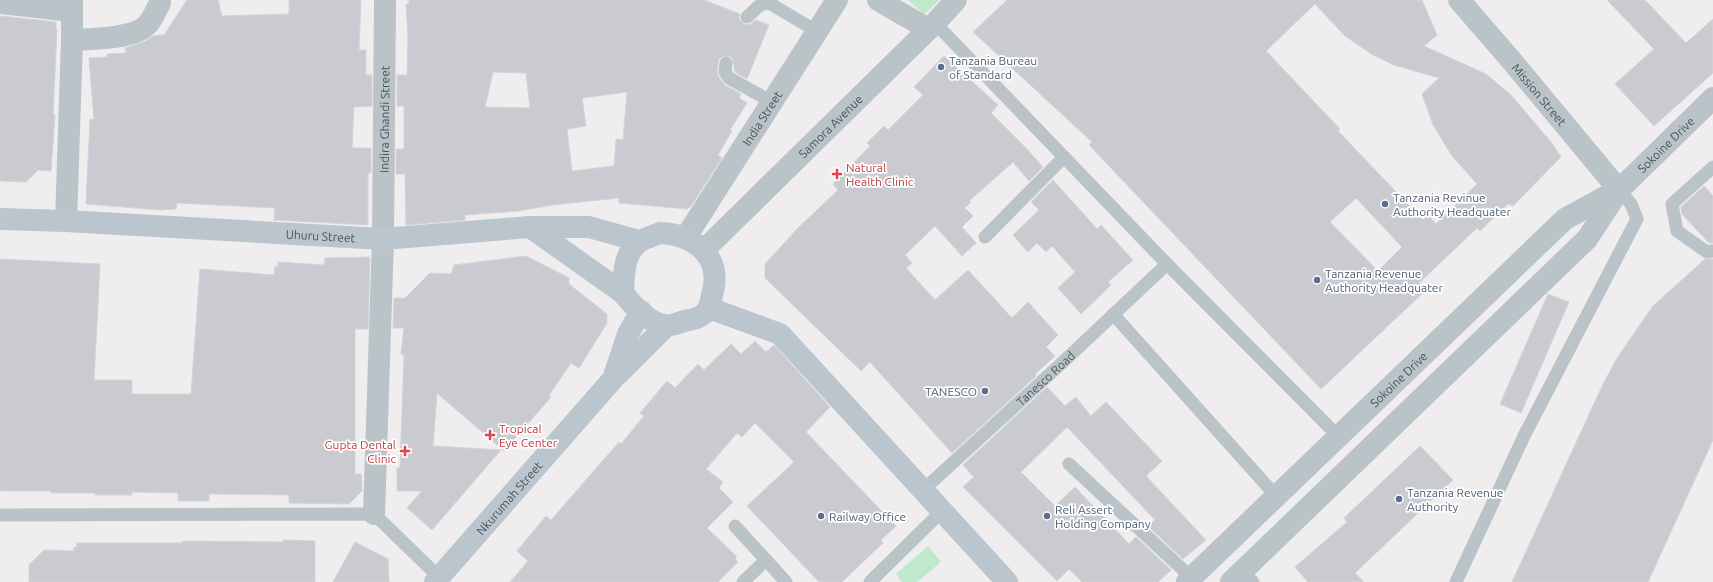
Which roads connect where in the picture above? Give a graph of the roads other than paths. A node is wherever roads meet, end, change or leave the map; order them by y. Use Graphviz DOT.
graph roads {
  1 [pos="385,0"];
  2 [pos="838,0"];
  3 [pos="878,0"];
  4 [pos="956,0"];
  5 [pos="1459,0"];
  6 [pos="0,3"];
  7 [pos="160,3"];
  8 [pos="759,3"];
  9 [pos="72,6"];
  10 [pos="747,17"];
  11 [pos="932,26"];
  12 [pos="818,32"];
  13 [pos="72,40"];
  14 [pos="726,63"];
  15 [pos="1713,98"];
  16 [pos="772,102"];
  17 [pos="1064,157"];
  18 [pos="1713,167"];
  19 [pos="1619,190"];
  20 [pos="0,219"];
  21 [pos="66,221"];
  22 [pos="530,227"];
  23 [pos="686,237"];
  24 [pos="986,237"];
  25 [pos="383,239"];
  26 [pos="639,242"];
  27 [pos="704,250"];
  28 [pos="1713,251"];
  29 [pos="1166,264"];
  30 [pos="623,293"];
  31 [pos="708,308"];
  32 [pos="641,311"];
  33 [pos="1113,314"];
  34 [pos="666,326"];
  35 [pos="613,379"];
  36 [pos="1338,436"];
  37 [pos="1069,464"];
  38 [pos="922,491"];
  39 [pos="1276,496"];
  40 [pos="942,512"];
  41 [pos="374,514"];
  42 [pos="0,515"];
  43 [pos="735,526"];
  44 [pos="766,560"];
  45 [pos="1242,578"];
  46 [pos="437,579"];
  47 [pos="1189,580"];
  48 [pos="743,582"];
  49 [pos="786,582"];
  50 [pos="870,582"];
  51 [pos="1007,582"];
  52 [pos="1456,582"];
  1 -- 25 [label="street, Indira Ghandi Street"];
  2 -- 12 [label="street, India Street"];
  3 -- 11 [label="street"];
  4 -- 11 [label="street, Samora Avenue"];
  5 -- 19 [label="street, Mission Street"];
  6 -- 9 [label="street"];
  7 -- 13 [label="street"];
  8 -- 10 [label="lane"];
  8 -- 12 [label="lane"];
  9 -- 13 [label="street"];
  11 -- 17 [label="lane"];
  11 -- 27 [label="street, Samora Avenue"];
  12 -- 16 [label="street, India Street"];
  13 -- 21 [label="street"];
  14 -- 16 [label="lane"];
  15 -- 19 [label="street, Sokoine Drive"];
  16 -- 23 [label="street, India Street"];
  17 -- 24 [label="lane"];
  17 -- 29 [label="lane"];
  18 -- 28 [label="lane"];
  19 -- 36 [label="street, Sokoine Drive"];
  19 -- 45 [label="street, Sokoine Drive"];
  19 -- 52 [label="lane"];
  20 -- 21 [label="main road, Uhuru Street"];
  21 -- 25 [label="main road, Uhuru Street"];
  22 -- 25 [label="main road, Uhuru Street"];
  22 -- 26 [label="main road, Uhuru Street"];
  22 -- 30 [label="main road"];
  23 -- 26 [label="main road"];
  23 -- 27 [label="main road"];
  25 -- 41 [label="street, Indira Ghandi Street"];
  26 -- 30 [label="main road"];
  27 -- 31 [label="main road"];
  29 -- 33 [label="lane, Tanesco Road"];
  29 -- 36 [label="lane"];
  30 -- 32 [label="main road"];
  31 -- 34 [label="main road"];
  31 -- 38 [label="main road"];
  32 -- 34 [label="main road"];
  32 -- 35 [label="main road, Nkurumah Street"];
  33 -- 38 [label="lane, Tanesco Road"];
  33 -- 39 [label="lane"];
  34 -- 35 [label="main road"];
  35 -- 46 [label="main road, Nkurumah Street"];
  36 -- 39 [label="street, Sokoine Drive"];
  37 -- 47 [label="lane"];
  38 -- 40 [label="main road"];
  39 -- 47 [label="street, Sokoine Drive"];
  40 -- 50 [label="lane"];
  40 -- 51 [label="main road"];
  41 -- 42 [label="lane"];
  41 -- 46 [label="lane"];
  43 -- 44 [label="lane"];
  44 -- 48 [label="lane"];
  44 -- 49 [label="lane"];
}
